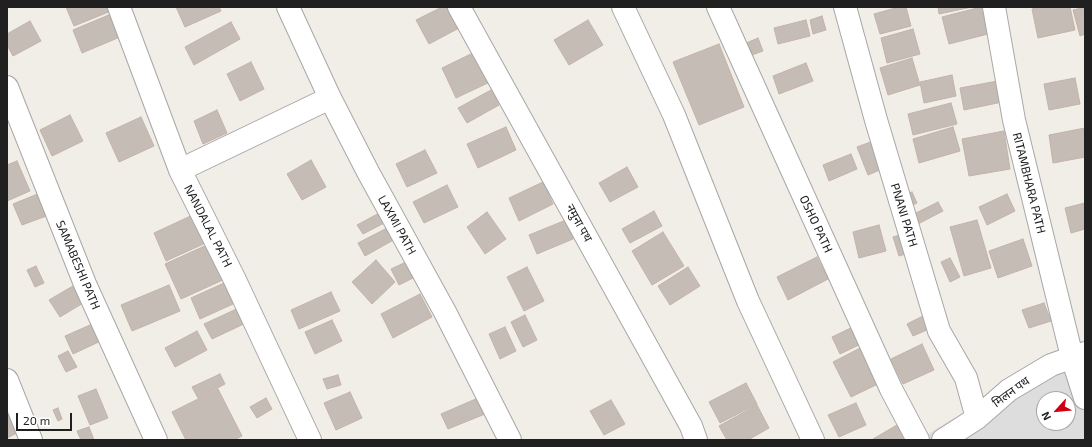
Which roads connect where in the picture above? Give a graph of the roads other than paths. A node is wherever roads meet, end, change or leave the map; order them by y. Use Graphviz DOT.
graph roads {
  1 [pos="119,7"];
  2 [pos="288,7"];
  3 [pos="459,7"];
  4 [pos="623,7"];
  5 [pos="718,7"];
  6 [pos="845,7"];
  7 [pos="994,7"];
  8 [pos="7,87"];
  9 [pos="330,98"];
  10 [pos="180,170"];
  11 [pos="1078,355"];
  12 [pos="7,380"];
  13 [pos="1085,398"];
  14 [pos="977,418"];
  15 [pos="32,440"];
  16 [pos="156,440"];
  17 [pos="310,440"];
  18 [pos="510,440"];
  19 [pos="696,440"];
  20 [pos="813,440"];
  21 [pos="918,440"];
  22 [pos="943,440"];
  1 -- 10 [label="street, NANDALAL PATH"];
  2 -- 9 [label="street, LAXMI PATH"];
  3 -- 19 [label="street, नमुना पथ"];
  4 -- 20 [label="street"];
  5 -- 21 [label="street, OSHO PATH"];
  6 -- 14 [label="street, PNANI PATH"];
  7 -- 11 [label="street, RITAMBHARA PATH"];
  8 -- 16 [label="street, SAMABESHI PATH"];
  9 -- 10 [label="street"];
  9 -- 18 [label="street, LAXMI PATH"];
  10 -- 17 [label="street, NANDALAL PATH"];
  11 -- 13 [label="street, RITAMBHARA PATH"];
  11 -- 14 [label="street, मिलन पथ"];
  12 -- 15 [label="street"];
  14 -- 22 [label="street, मिलन पथ"];
}
